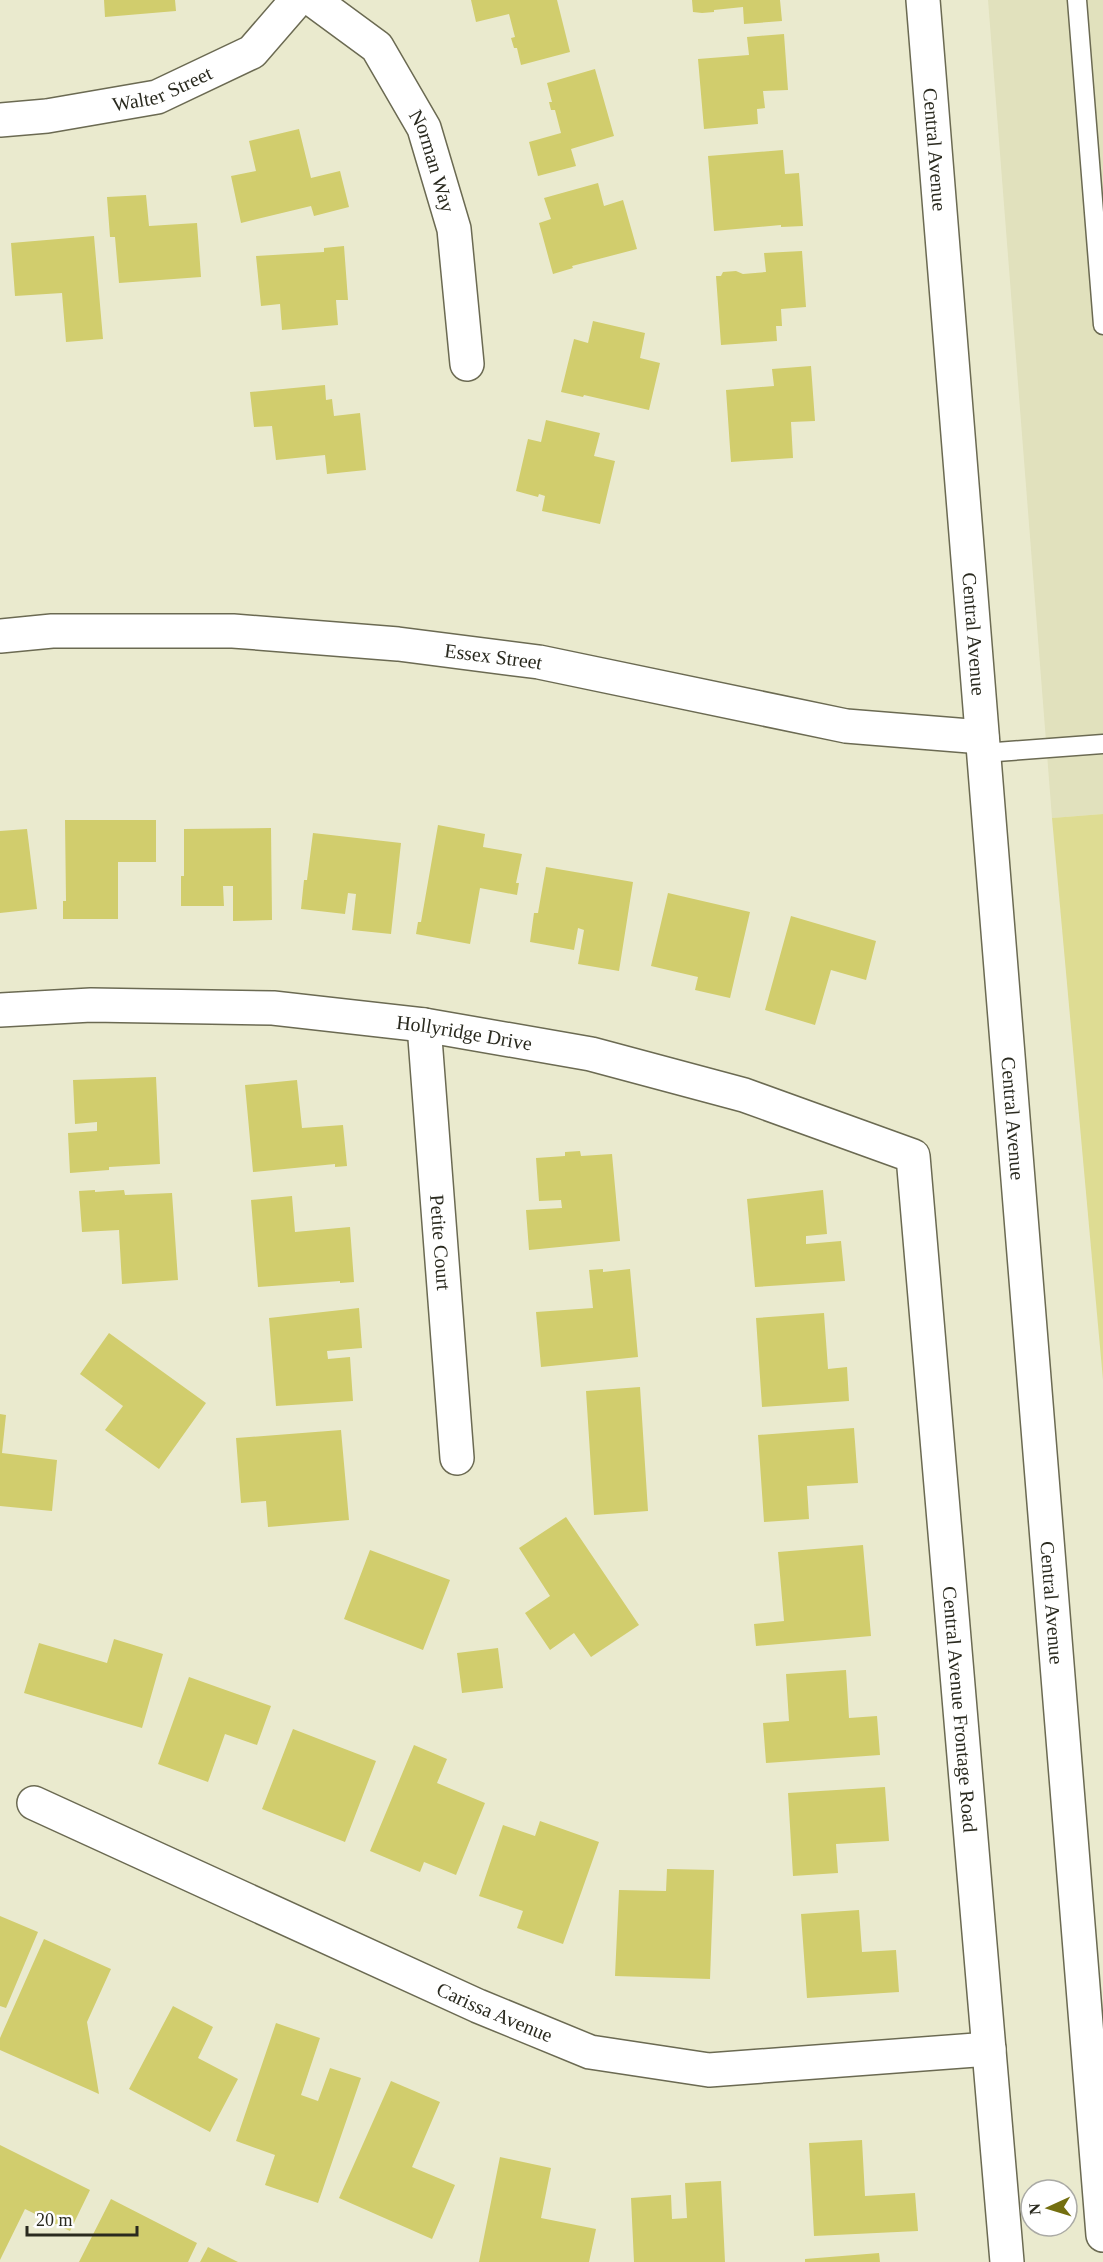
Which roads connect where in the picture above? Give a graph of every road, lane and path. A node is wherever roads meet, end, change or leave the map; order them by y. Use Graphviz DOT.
graph roads {
  1 [pos="297,0"];
  2 [pos="313,0"];
  3 [pos="923,0"];
  4 [pos="1077,0"];
  5 [pos="0,120"];
  6 [pos="1103,325"];
  7 [pos="467,364"];
  8 [pos="0,636"];
  9 [pos="1103,744"];
  10 [pos="983,745"];
  11 [pos="0,1010"];
  12 [pos="424,1025"];
  13 [pos="913,1156"];
  14 [pos="457,1458"];
  15 [pos="34,1803"];
  16 [pos="989,2049"];
  17 [pos="1103,2235"];
  18 [pos="1007,2262"];
  1 -- 5 [label="street, Walter Street"];
  2 -- 7 [label="street, Norman Way"];
  3 -- 10 [label="street, Central Avenue"];
  4 -- 6 [label="lane"];
  8 -- 10 [label="street, Essex Street"];
  9 -- 10 [label="lane"];
  10 -- 17 [label="street, Central Avenue"];
  11 -- 12 [label="street, Hollyridge Drive"];
  12 -- 13 [label="street, Hollyridge Drive"];
  12 -- 14 [label="street, Petite Court"];
  13 -- 16 [label="street, Central Avenue Frontage Road"];
  15 -- 16 [label="street, Carissa Avenue"];
  16 -- 18 [label="street, Central Avenue Frontage Road"];
}
